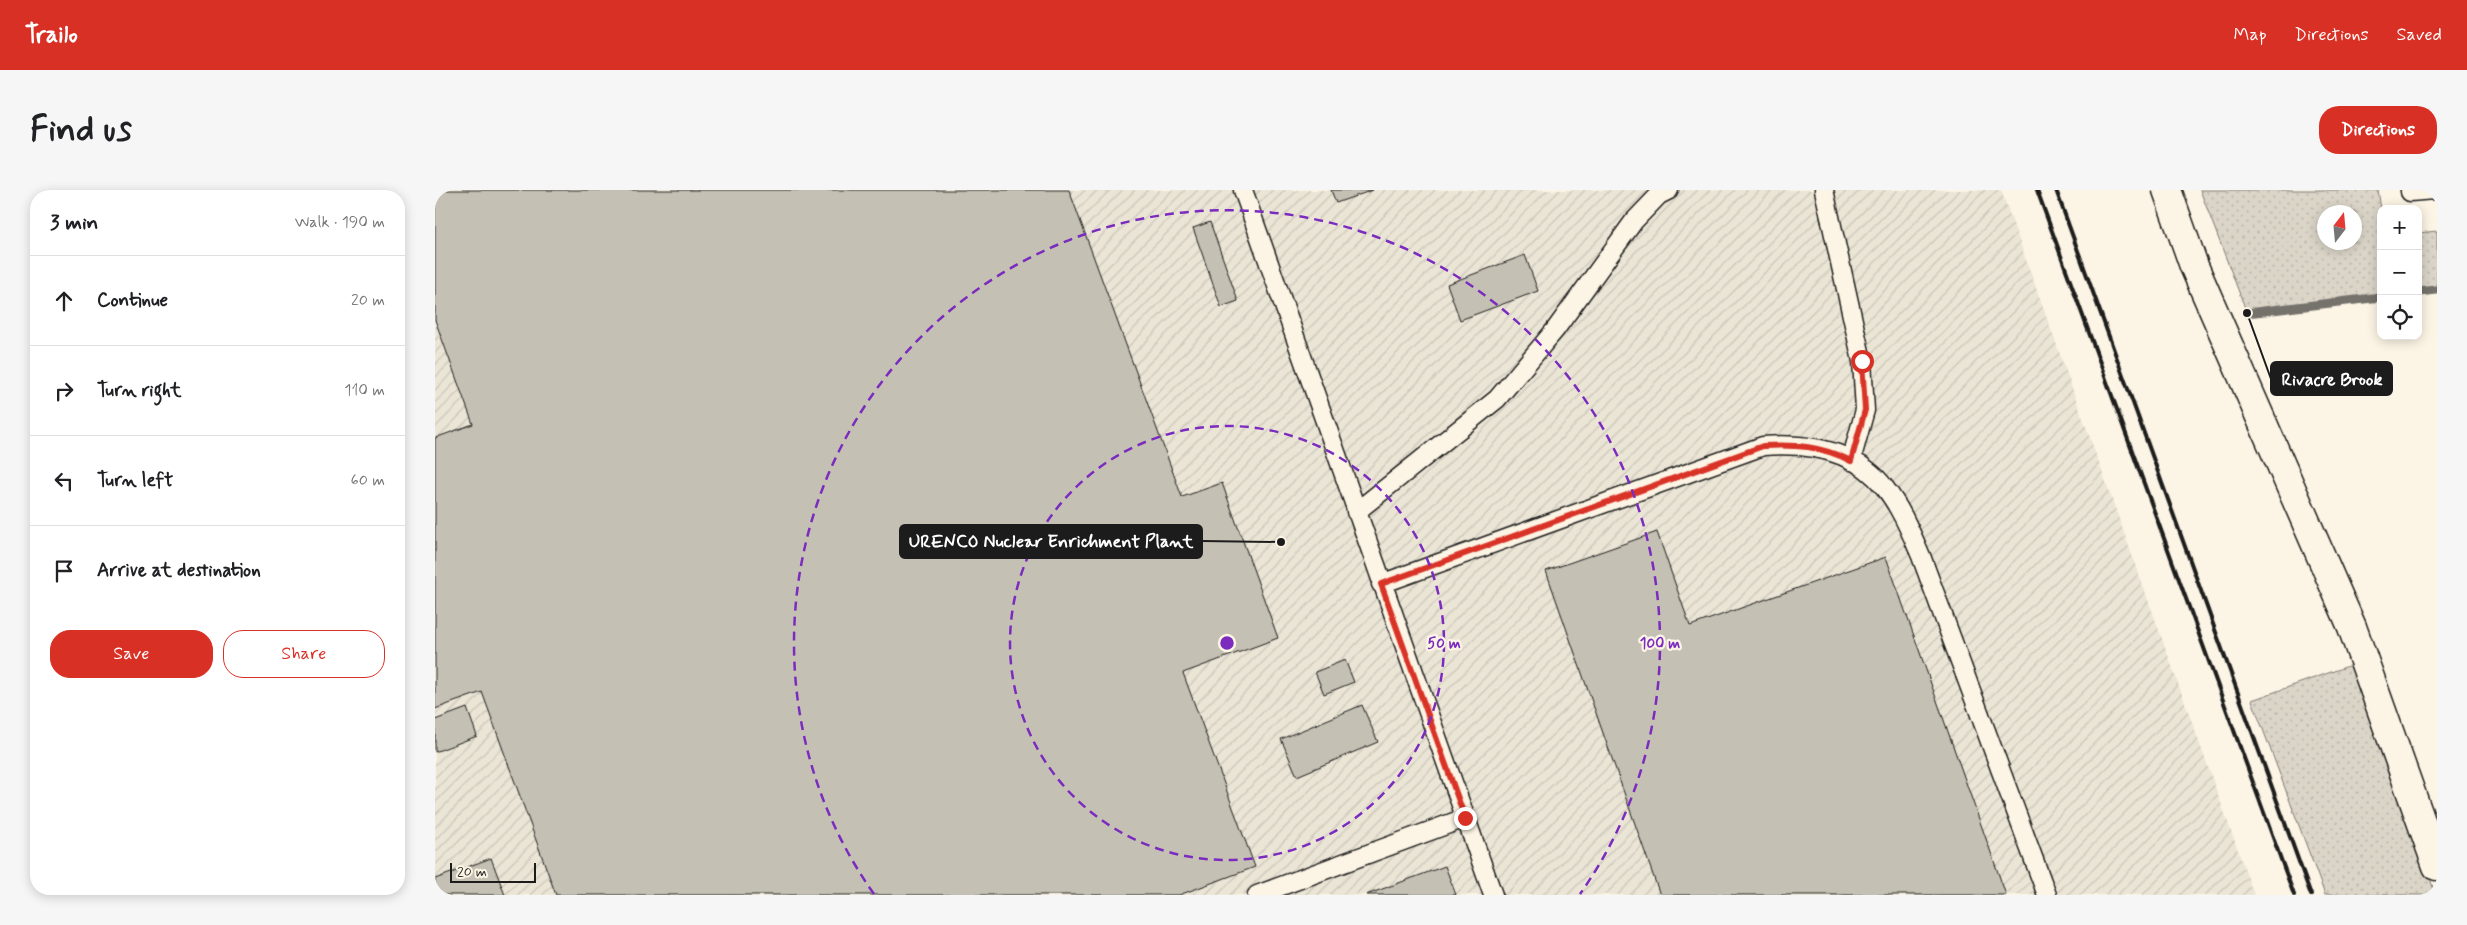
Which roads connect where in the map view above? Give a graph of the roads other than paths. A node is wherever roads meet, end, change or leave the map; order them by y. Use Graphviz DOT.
graph roads {
  1 [pos="1243,190"];
  2 [pos="1669,190"];
  3 [pos="1824,190"];
  4 [pos="2167,190"];
  5 [pos="2410,190"];
  6 [pos="2434,190"];
  7 [pos="1851,461"];
  8 [pos="1356,512"];
  9 [pos="1381,584"];
  10 [pos="1465,818"];
  11 [pos="2437,866"];
  12 [pos="1257,895"];
  13 [pos="1493,895"];
  14 [pos="2047,895"];
  1 -- 8 [label="lane"];
  2 -- 8 [label="lane"];
  3 -- 7 [label="lane"];
  4 -- 11 [label="street"];
  5 -- 6 [label="lane"];
  7 -- 9 [label="lane"];
  7 -- 14 [label="lane"];
  8 -- 9 [label="lane"];
  9 -- 10 [label="lane"];
  10 -- 12 [label="lane"];
  10 -- 13 [label="lane"];
}
